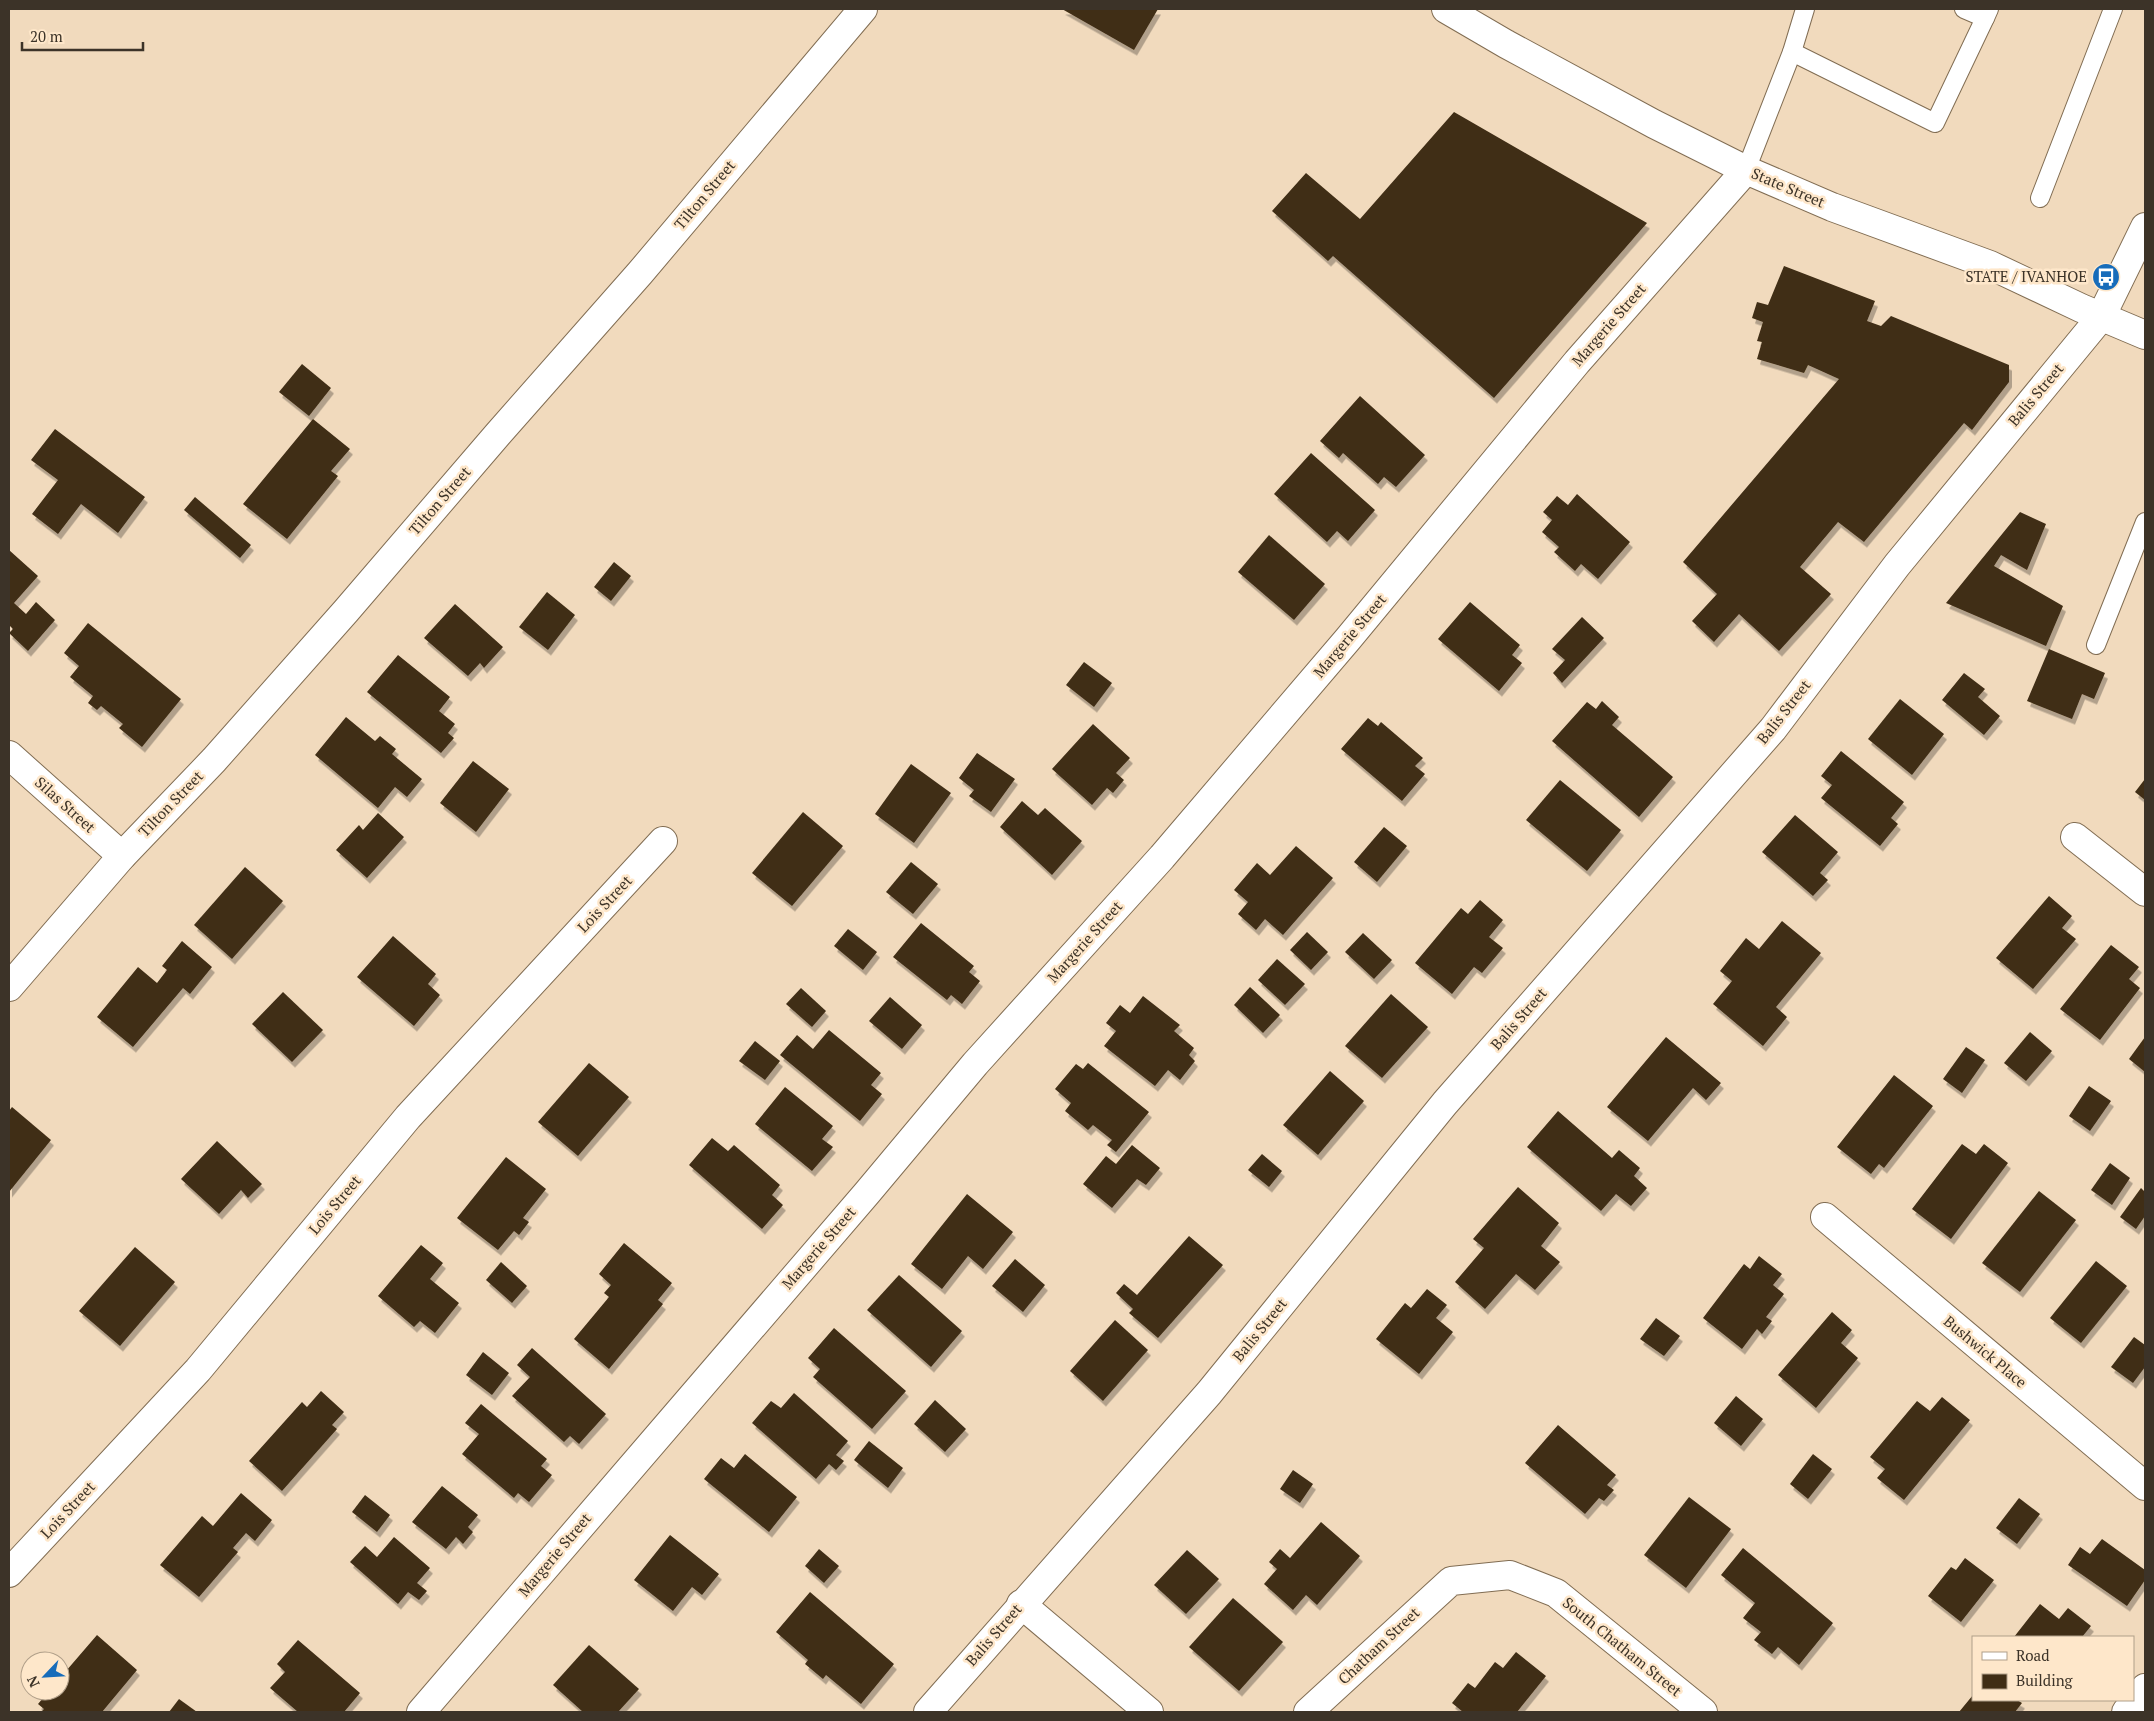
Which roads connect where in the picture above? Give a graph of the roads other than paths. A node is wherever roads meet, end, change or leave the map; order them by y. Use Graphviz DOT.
graph roads {
  1 [pos="863,9"];
  2 [pos="1446,9"];
  3 [pos="1805,9"];
  4 [pos="1964,9"];
  5 [pos="2113,9"];
  6 [pos="1987,14"];
  7 [pos="1792,52"];
  8 [pos="1746,170"];
  9 [pos="2040,198"];
  10 [pos="2145,227"];
  11 [pos="2101,317"];
  12 [pos="2145,336"];
  13 [pos="2145,522"];
  14 [pos="2096,645"];
  15 [pos="9,755"];
  16 [pos="2075,837"];
  17 [pos="664,841"];
  18 [pos="122,856"];
  19 [pos="2145,892"];
  20 [pos="9,986"];
  21 [pos="1825,1217"];
  22 [pos="2145,1486"];
  23 [pos="9,1573"];
  24 [pos="1451,1581"];
  25 [pos="1021,1604"];
  26 [pos="2145,1688"];
  27 [pos="421,1712"];
  28 [pos="928,1712"];
  29 [pos="1149,1712"];
  30 [pos="1308,1712"];
  31 [pos="1703,1712"];
  32 [pos="2126,1712"];
  1 -- 18 [label="street, Tilton Street"];
  2 -- 8 [label="street, State Street"];
  3 -- 7 [label="lane"];
  4 -- 6 [label="lane"];
  5 -- 9 [label="lane"];
  6 -- 7 [label="lane"];
  7 -- 8 [label="lane"];
  8 -- 11 [label="street, State Street"];
  8 -- 27 [label="street, Margerie Street"];
  10 -- 11 [label="street, Balis Street"];
  11 -- 12 [label="street, State Street"];
  11 -- 25 [label="street, Balis Street"];
  13 -- 14 [label="lane"];
  15 -- 18 [label="street, Silas Street"];
  16 -- 19 [label="street"];
  17 -- 23 [label="street, Lois Street"];
  18 -- 20 [label="street, Tilton Street"];
  21 -- 22 [label="street, Bushwick Place"];
  24 -- 30 [label="street, Chatham Street"];
  24 -- 31 [label="street, South Chatham Street"];
  25 -- 28 [label="street, Balis Street"];
  25 -- 29 [label="street"];
  26 -- 32 [label="street"];
}
